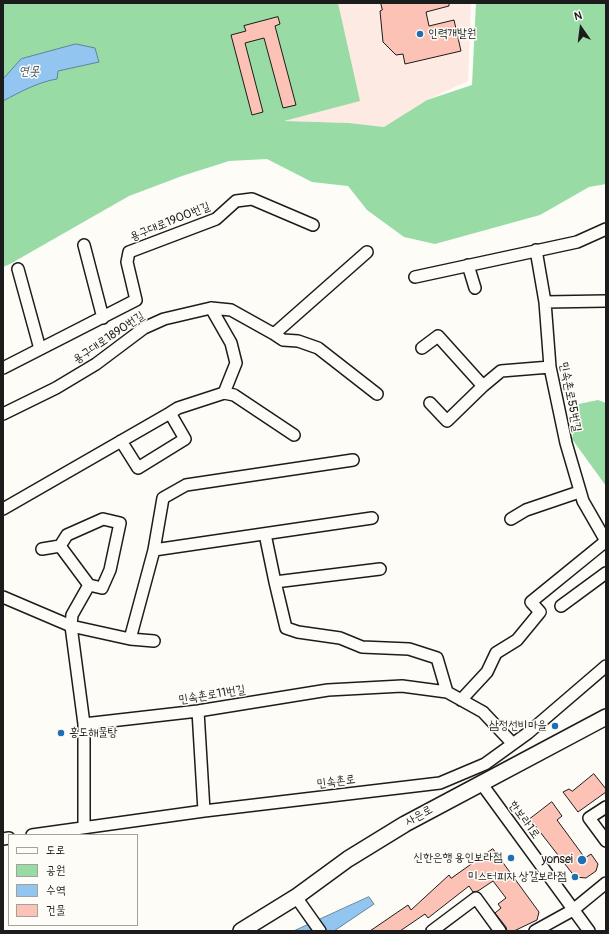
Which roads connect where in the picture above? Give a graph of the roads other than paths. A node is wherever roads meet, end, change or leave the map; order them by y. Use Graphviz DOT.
graph roads {
  1 [pos="313,225"];
  2 [pos="606,229"];
  3 [pos="84,245"];
  4 [pos="536,250"];
  5 [pos="367,252"];
  6 [pos="468,265"];
  7 [pos="18,269"];
  8 [pos="415,277"];
  9 [pos="475,288"];
  10 [pos="606,301"];
  11 [pos="545,302"];
  12 [pos="210,308"];
  13 [pos="103,318"];
  14 [pos="274,334"];
  15 [pos="422,348"];
  16 [pos="40,349"];
  17 [pos="550,367"];
  18 [pos="3,368"];
  19 [pos="483,386"];
  20 [pos="224,393"];
  21 [pos="377,394"];
  22 [pos="430,403"];
  23 [pos="170,413"];
  24 [pos="3,414"];
  25 [pos="294,435"];
  26 [pos="121,441"];
  27 [pos="353,460"];
  28 [pos="579,492"];
  29 [pos="3,509"];
  30 [pos="372,518"];
  31 [pos="511,520"];
  32 [pos="265,534"];
  33 [pos="606,541"];
  34 [pos="60,546"];
  35 [pos="42,549"];
  36 [pos="154,550"];
  37 [pos="380,569"];
  38 [pos="606,573"];
  39 [pos="275,582"];
  40 [pos="89,585"];
  41 [pos="3,597"];
  42 [pos="561,606"];
  43 [pos="71,626"];
  44 [pos="130,639"];
  45 [pos="154,641"];
  46 [pos="606,666"];
  47 [pos="447,692"];
  48 [pos="461,700"];
  49 [pos="198,711"];
  50 [pos="606,717"];
  51 [pos="84,724"];
  52 [pos="513,744"];
  53 [pos="481,783"];
  54 [pos="606,807"];
  55 [pos="204,811"];
  56 [pos="84,827"];
  57 [pos="38,834"];
  58 [pos="606,841"];
  59 [pos="606,883"];
  60 [pos="299,902"];
  61 [pos="572,910"];
  62 [pos="241,931"];
  63 [pos="320,931"];
  64 [pos="432,931"];
  65 [pos="500,931"];
  66 [pos="535,931"];
  67 [pos="589,931"];
  1 -- 13 [label="street, 용구대로1900번길"];
  2 -- 4 [label="street"];
  3 -- 13 [label="street"];
  4 -- 6 [label="street"];
  4 -- 11 [label="street, 민속촌로55번길"];
  5 -- 14 [label="street"];
  6 -- 8 [label="street"];
  6 -- 9 [label="street"];
  7 -- 16 [label="street"];
  10 -- 11 [label="street"];
  11 -- 17 [label="street, 민속촌로55번길"];
  12 -- 14 [label="street, 용구대로1890번길"];
  12 -- 20 [label="street"];
  12 -- 24 [label="street, 용구대로1890번길"];
  13 -- 16 [label="street, 용구대로1900번길"];
  14 -- 21 [label="street, 용구대로1890번길"];
  15 -- 19 [label="street"];
  16 -- 18 [label="street, 용구대로1900번길"];
  17 -- 19 [label="street"];
  17 -- 28 [label="street, 민속촌로55번길"];
  19 -- 22 [label="street"];
  20 -- 23 [label="street"];
  20 -- 25 [label="street"];
  23 -- 26 [label="street"];
  23 -- 26 [label="street"];
  26 -- 29 [label="street"];
  27 -- 36 [label="street"];
  28 -- 31 [label="street"];
  28 -- 33 [label="street, 민속촌로55번길"];
  30 -- 32 [label="street"];
  32 -- 36 [label="street"];
  32 -- 39 [label="street"];
  33 -- 48 [label="street"];
  34 -- 35 [label="street"];
  34 -- 40 [label="street"];
  34 -- 40 [label="street"];
  36 -- 44 [label="street"];
  37 -- 39 [label="street"];
  38 -- 42 [label="street"];
  39 -- 47 [label="street"];
  40 -- 43 [label="street"];
  41 -- 43 [label="street"];
  43 -- 44 [label="street"];
  43 -- 51 [label="street"];
  44 -- 45 [label="street"];
  46 -- 52 [label="street, 민속촌로"];
  47 -- 48 [label="street, 민속촌로11번길"];
  47 -- 49 [label="street, 민속촌로11번길"];
  48 -- 52 [label="street, 민속촌로11번길"];
  49 -- 51 [label="street, 민속촌로11번길"];
  49 -- 55 [label="street"];
  50 -- 53 [label="main road, 사은로"];
  51 -- 56 [label="street"];
  52 -- 55 [label="street, 민속촌로"];
  53 -- 60 [label="main road, 사은로"];
  53 -- 61 [label="street, 한보라1로"];
  54 -- 58 [label="street"];
  55 -- 56 [label="street, 민속촌로"];
  56 -- 57 [label="street, 민속촌로"];
  59 -- 61 [label="street"];
  60 -- 62 [label="main road, 사은로"];
  60 -- 63 [label="street"];
  61 -- 66 [label="street"];
  61 -- 67 [label="street, 한보라1로"];
  64 -- 65 [label="street"];
}
